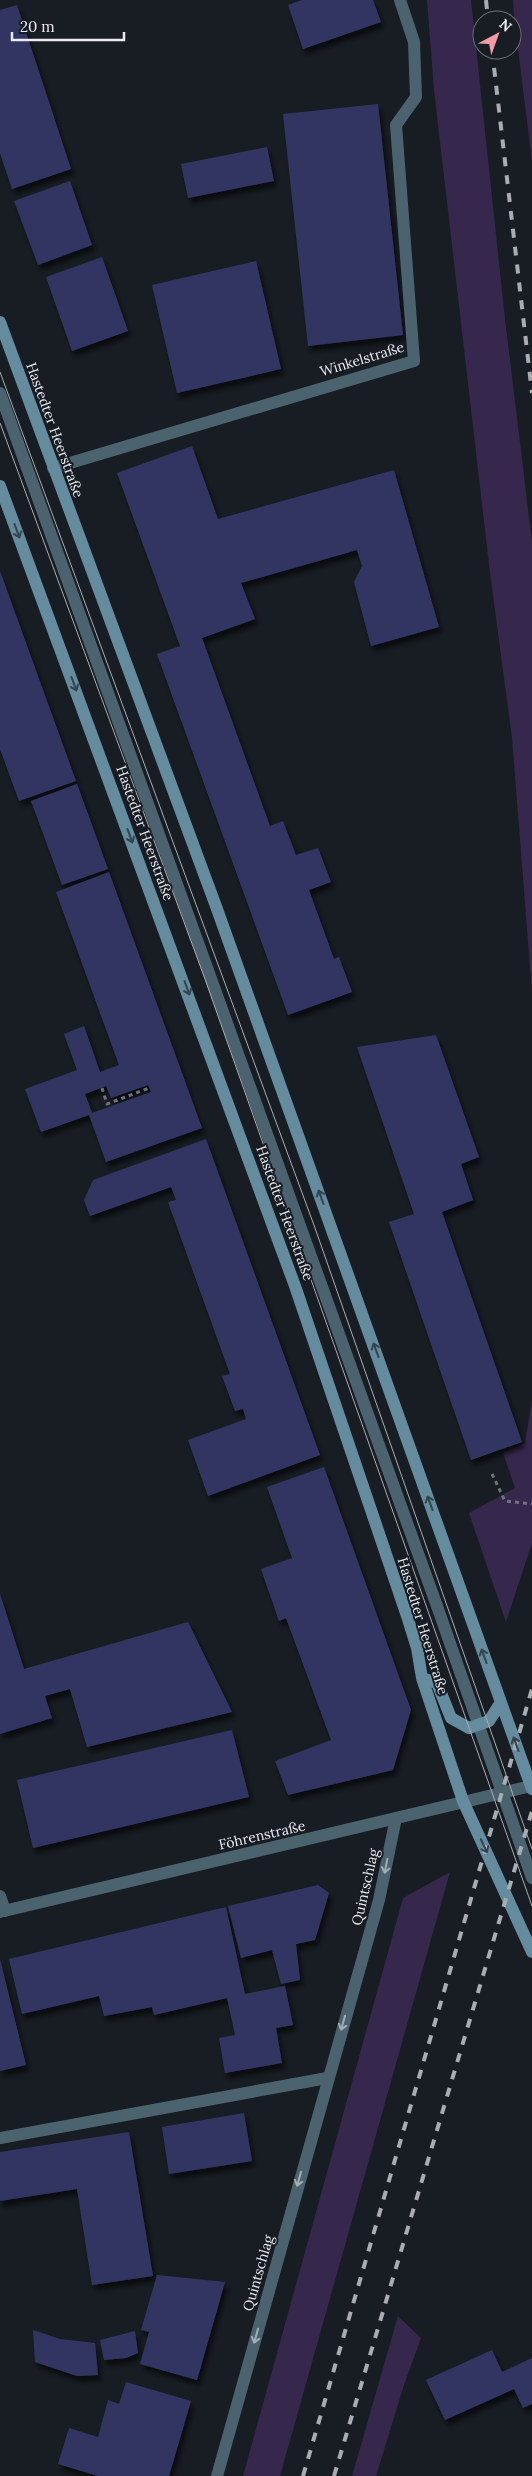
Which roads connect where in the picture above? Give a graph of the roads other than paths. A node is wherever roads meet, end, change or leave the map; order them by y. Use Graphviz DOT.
graph roads {
  1 [pos="400,0"];
  2 [pos="0,322"];
  3 [pos="0,393"];
  4 [pos="53,468"];
  5 [pos="0,486"];
  6 [pos="422,1678"];
  7 [pos="501,1702"];
  8 [pos="479,1726"];
  9 [pos="532,1788"];
  10 [pos="502,1792"];
  11 [pos="463,1801"];
  12 [pos="396,1818"];
  13 [pos="532,1878"];
  14 [pos="0,1896"];
  15 [pos="2,1912"];
  16 [pos="532,1952"];
  17 [pos="327,2078"];
  18 [pos="0,2138"];
  19 [pos="217,2476"];
  1 -- 4 [label="street, Winkelstraße"];
  2 -- 4 [label="main road, Hastedter Heerstraße"];
  3 -- 8 [label="street"];
  7 -- 4 [label="main road, Hastedter Heerstraße, one-way"];
  5 -- 6 [label="main road, Hastedter Heerstraße, one-way"];
  6 -- 8 [label="main road"];
  6 -- 11 [label="main road, Hastedter Heerstraße"];
  7 -- 8 [label="main road"];
  9 -- 7 [label="main road, Hastedter Heerstraße, one-way"];
  8 -- 10 [label="street"];
  9 -- 10 [label="street, Föhrenstraße"];
  10 -- 11 [label="street, Föhrenstraße"];
  10 -- 13 [label="street"];
  11 -- 12 [label="street, Föhrenstraße"];
  11 -- 16 [label="main road, Hastedter Heerstraße, one-way"];
  12 -- 15 [label="street, Föhrenstraße"];
  12 -- 17 [label="street, Quintschlag, one-way"];
  14 -- 15 [label="street"];
  17 -- 18 [label="street"];
  17 -- 19 [label="street, Quintschlag, one-way"];
}
